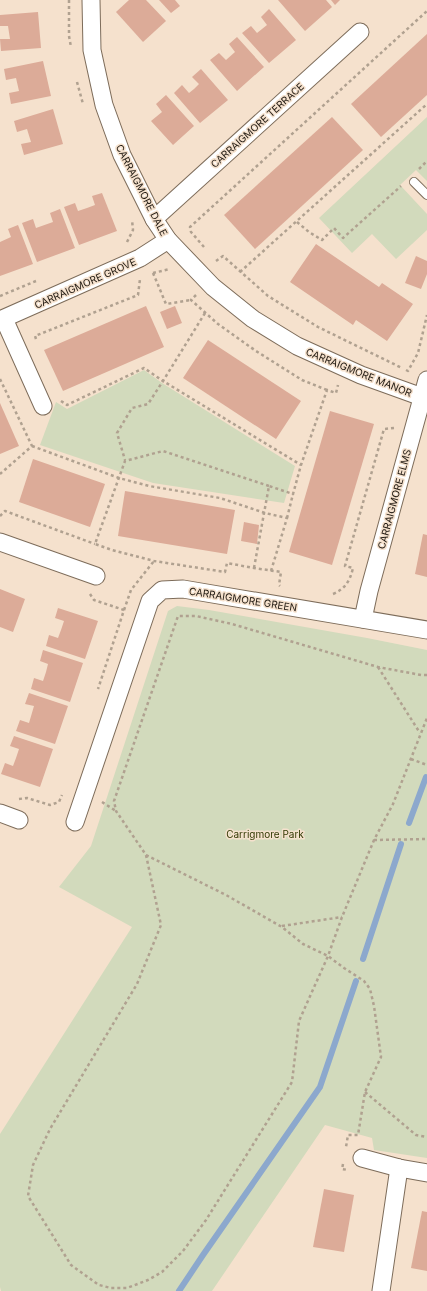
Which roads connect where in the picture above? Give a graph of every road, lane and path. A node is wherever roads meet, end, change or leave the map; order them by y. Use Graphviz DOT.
graph roads {
  1 [pos="69,0"];
  2 [pos="91,0"];
  3 [pos="427,11"];
  4 [pos="360,32"];
  5 [pos="72,51"];
  6 [pos="76,74"];
  7 [pos="427,104"];
  8 [pos="83,105"];
  9 [pos="427,162"];
  10 [pos="416,172"];
  11 [pos="405,182"];
  12 [pos="414,182"];
  13 [pos="427,195"];
  14 [pos="132,218"];
  15 [pos="154,218"];
  16 [pos="297,222"];
  17 [pos="168,240"];
  18 [pos="127,243"];
  19 [pos="206,250"];
  20 [pos="211,256"];
  21 [pos="176,271"];
  22 [pos="240,272"];
  23 [pos="153,274"];
  24 [pos="42,278"];
  25 [pos="199,292"];
  26 [pos="0,296"];
  27 [pos="191,300"];
  28 [pos="205,313"];
  29 [pos="427,315"];
  30 [pos="2,319"];
  31 [pos="37,343"];
  32 [pos="0,379"];
  33 [pos="340,380"];
  34 [pos="427,380"];
  35 [pos="163,381"];
  36 [pos="327,390"];
  37 [pos="422,397"];
  38 [pos="60,400"];
  39 [pos="43,406"];
  40 [pos="396,422"];
  41 [pos="32,446"];
  42 [pos="125,460"];
  43 [pos="301,465"];
  44 [pos="0,474"];
  45 [pos="119,478"];
  46 [pos="269,486"];
  47 [pos="293,494"];
  48 [pos="264,513"];
  49 [pos="0,516"];
  50 [pos="287,518"];
  51 [pos="0,542"];
  52 [pos="95,544"];
  53 [pos="254,568"];
  54 [pos="271,571"];
  55 [pos="92,584"];
  56 [pos="287,587"];
  57 [pos="326,593"];
  58 [pos="363,619"];
  59 [pos="427,630"];
  60 [pos="378,667"];
  61 [pos="427,675"];
  62 [pos="98,690"];
  63 [pos="427,718"];
  64 [pos="420,733"];
  65 [pos="411,759"];
  66 [pos="427,765"];
  67 [pos="65,789"];
  68 [pos="12,800"];
  69 [pos="96,800"];
  70 [pos="116,811"];
  71 [pos="0,813"];
  72 [pos="19,820"];
  73 [pos="75,822"];
  74 [pos="427,839"];
  75 [pos="374,840"];
  76 [pos="146,855"];
  77 [pos="342,917"];
  78 [pos="282,926"];
  79 [pos="328,956"];
  80 [pos="365,1092"];
  81 [pos="427,1137"];
  82 [pos="346,1148"];
  83 [pos="362,1158"];
  84 [pos="343,1162"];
  85 [pos="399,1168"];
  86 [pos="350,1170"];
  87 [pos="427,1172"];
  88 [pos="381,1291"];
  1 -- 5 [label="path"];
  2 -- 15 [label="street, CARRAIGMORE DALE"];
  3 -- 19 [label="path"];
  4 -- 15 [label="street, CARRAIGMORE TERRACE"];
  6 -- 8 [label="path"];
  7 -- 16 [label="path"];
  9 -- 10 [label="path"];
  11 -- 16 [label="path"];
  12 -- 13 [label="lane"];
  14 -- 18 [label="path"];
  15 -- 17 [label="street, CARRAIGMORE DALE"];
  16 -- 22 [label="path"];
  17 -- 30 [label="street, CARRAIGMORE GROVE"];
  17 -- 37 [label="street, CARRAIGMORE MANOR"];
  20 -- 22 [label="path"];
  21 -- 23 [label="path"];
  22 -- 29 [label="path"];
  23 -- 27 [label="path"];
  23 -- 31 [label="path"];
  24 -- 26 [label="path"];
  25 -- 27 [label="path"];
  27 -- 28 [label="path"];
  28 -- 35 [label="path"];
  28 -- 36 [label="path"];
  30 -- 39 [label="street"];
  32 -- 41 [label="path"];
  33 -- 36 [label="path"];
  34 -- 37 [label="street, CARRAIGMORE ELMS"];
  35 -- 38 [label="path"];
  35 -- 42 [label="path"];
  35 -- 43 [label="path"];
  36 -- 43 [label="path"];
  37 -- 58 [label="street, CARRAIGMORE ELMS"];
  40 -- 57 [label="path"];
  41 -- 44 [label="path"];
  41 -- 45 [label="path"];
  42 -- 45 [label="path"];
  42 -- 46 [label="path"];
  43 -- 47 [label="path"];
  45 -- 48 [label="path"];
  45 -- 52 [label="path"];
  46 -- 47 [label="path"];
  46 -- 48 [label="path"];
  47 -- 50 [label="path"];
  48 -- 50 [label="path"];
  48 -- 53 [label="path"];
  49 -- 52 [label="path"];
  50 -- 54 [label="path"];
  51 -- 55 [label="street"];
  52 -- 53 [label="path"];
  53 -- 54 [label="path"];
  54 -- 56 [label="path"];
  55 -- 62 [label="path"];
  58 -- 59 [label="street, CARRAIGMORE GREEN"];
  58 -- 73 [label="street, CARRAIGMORE GREEN"];
  60 -- 61 [label="path"];
  60 -- 64 [label="path"];
  60 -- 70 [label="path"];
  63 -- 64 [label="path"];
  64 -- 65 [label="path"];
  65 -- 66 [label="path"];
  65 -- 75 [label="path"];
  67 -- 68 [label="path"];
  69 -- 70 [label="path"];
  70 -- 76 [label="path"];
  71 -- 72 [label="street"];
  74 -- 75 [label="path"];
  75 -- 77 [label="path"];
  76 -- 78 [label="path"];
  76 -- 79 [label="path"];
  77 -- 78 [label="path"];
  77 -- 79 [label="path"];
  78 -- 79 [label="path"];
  79 -- 80 [label="path"];
  80 -- 81 [label="path"];
  80 -- 82 [label="path"];
  83 -- 85 [label="street"];
  84 -- 86 [label="path"];
  85 -- 87 [label="street"];
  85 -- 88 [label="street"];
}
